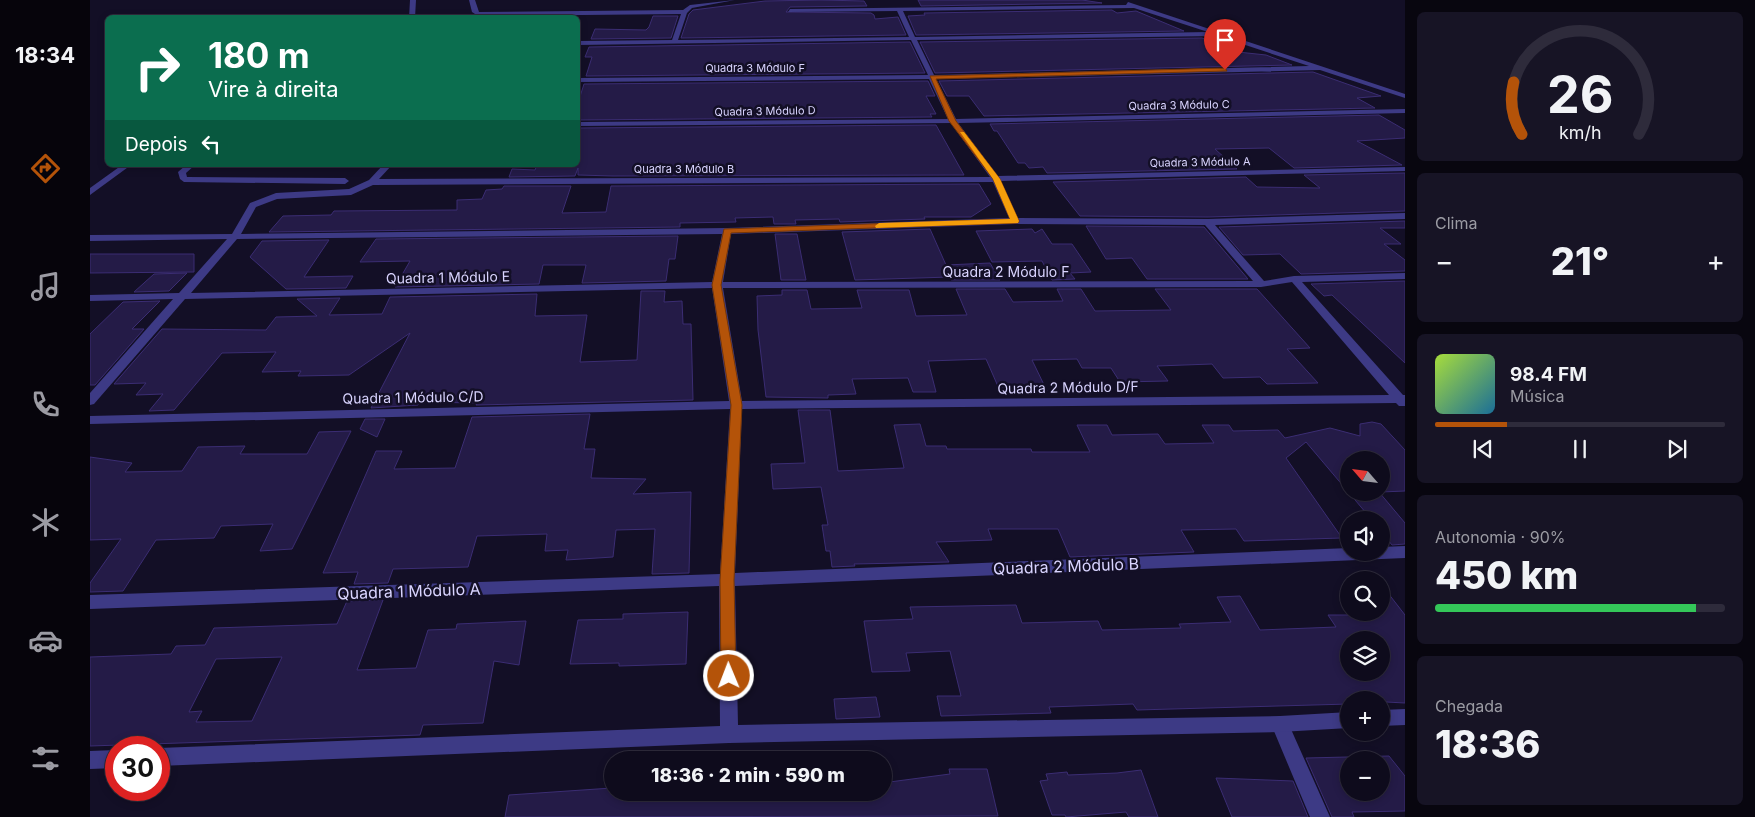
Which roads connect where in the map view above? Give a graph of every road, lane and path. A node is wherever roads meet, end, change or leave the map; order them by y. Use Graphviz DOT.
graph roads {
  1 [pos="413,0"];
  2 [pos="472,0"];
  3 [pos="691,0"];
  4 [pos="732,0"];
  5 [pos="1117,0"];
  6 [pos="1134,6"];
  7 [pos="690,7"];
  8 [pos="790,11"];
  9 [pos="900,11"];
  10 [pos="684,12"];
  11 [pos="412,15"];
  12 [pos="483,15"];
  13 [pos="536,15"];
  14 [pos="1221,34"];
  15 [pos="913,40"];
  16 [pos="674,42"];
  17 [pos="580,43"];
  18 [pos="1322,68"];
  19 [pos="932,77"];
  20 [pos="580,80"];
  21 [pos="1405,96"];
  22 [pos="1405,111"];
  23 [pos="953,121"];
  24 [pos="580,124"];
  25 [pos="125,167"];
  26 [pos="188,167"];
  27 [pos="386,167"];
  28 [pos="1405,168"];
  29 [pos="996,179"];
  30 [pos="345,181"];
  31 [pos="372,182"];
  32 [pos="90,192"];
  33 [pos="1405,216"];
  34 [pos="1015,221"];
  35 [pos="1208,222"];
  36 [pos="727,231"];
  37 [pos="235,236"];
  38 [pos="90,238"];
  39 [pos="1405,276"];
  40 [pos="1294,279"];
  41 [pos="1261,284"];
  42 [pos="717,285"];
  43 [pos="180,296"];
  44 [pos="90,298"];
  45 [pos="90,401"];
  46 [pos="1403,401"];
  47 [pos="736,405"];
  48 [pos="90,420"];
  49 [pos="1405,552"];
  50 [pos="727,580"];
  51 [pos="90,602"];
  52 [pos="1405,717"];
  53 [pos="1390,718"];
  54 [pos="1340,721"];
  55 [pos="1280,724"];
  56 [pos="729,734"];
  57 [pos="170,757"];
  58 [pos="105,759"];
  59 [pos="90,760"];
  60 [pos="1320,817"];
  1 -- 11 [label="street"];
  2 -- 12 [label="street"];
  3 -- 7 [label="street"];
  4 -- 7 [label="street"];
  5 -- 6 [label="street"];
  6 -- 9 [label="street"];
  6 -- 14 [label="street"];
  7 -- 10 [label="street"];
  8 -- 9 [label="street"];
  9 -- 15 [label="street"];
  10 -- 13 [label="street"];
  10 -- 16 [label="street"];
  14 -- 15 [label="street"];
  14 -- 18 [label="street"];
  15 -- 16 [label="street"];
  15 -- 19 [label="street"];
  16 -- 17 [label="street"];
  18 -- 19 [label="street, Quadra 3 Módulo F"];
  18 -- 21 [label="street"];
  19 -- 20 [label="street, Quadra 3 Módulo F"];
  19 -- 23 [label="street"];
  22 -- 23 [label="street, Quadra 3 Módulo C"];
  23 -- 24 [label="street, Quadra 3 Módulo D"];
  23 -- 29 [label="street"];
  25 -- 32 [label="street"];
  26 -- 30 [label="street"];
  27 -- 31 [label="street"];
  28 -- 29 [label="street, Quadra 3 Módulo A"];
  29 -- 31 [label="street, Quadra 3 Módulo B"];
  29 -- 34 [label="street"];
  31 -- 37 [label="street"];
  33 -- 35 [label="street"];
  34 -- 35 [label="street"];
  34 -- 36 [label="street"];
  35 -- 41 [label="street"];
  36 -- 37 [label="street"];
  36 -- 42 [label="street"];
  37 -- 38 [label="street"];
  37 -- 43 [label="street"];
  39 -- 40 [label="street, Quadra 2 Módulo F"];
  40 -- 41 [label="street, Quadra 2 Módulo F"];
  40 -- 46 [label="street"];
  41 -- 42 [label="street, Quadra 2 Módulo F"];
  42 -- 43 [label="street, Quadra 1 Módulo E"];
  42 -- 47 [label="street"];
  43 -- 44 [label="street, Quadra 1 Módulo E"];
  43 -- 45 [label="street"];
  46 -- 47 [label="street, Quadra 2 Módulo D/F"];
  47 -- 48 [label="street, Quadra 1 Módulo C/D"];
  47 -- 50 [label="street"];
  49 -- 50 [label="street, Quadra 2 Módulo B"];
  50 -- 51 [label="street, Quadra 1 Módulo A"];
  50 -- 56 [label="street"];
  52 -- 53 [label="street"];
  54 -- 55 [label="street"];
  55 -- 56 [label="street"];
  55 -- 60 [label="street"];
  56 -- 57 [label="street"];
  58 -- 59 [label="street"];
}
